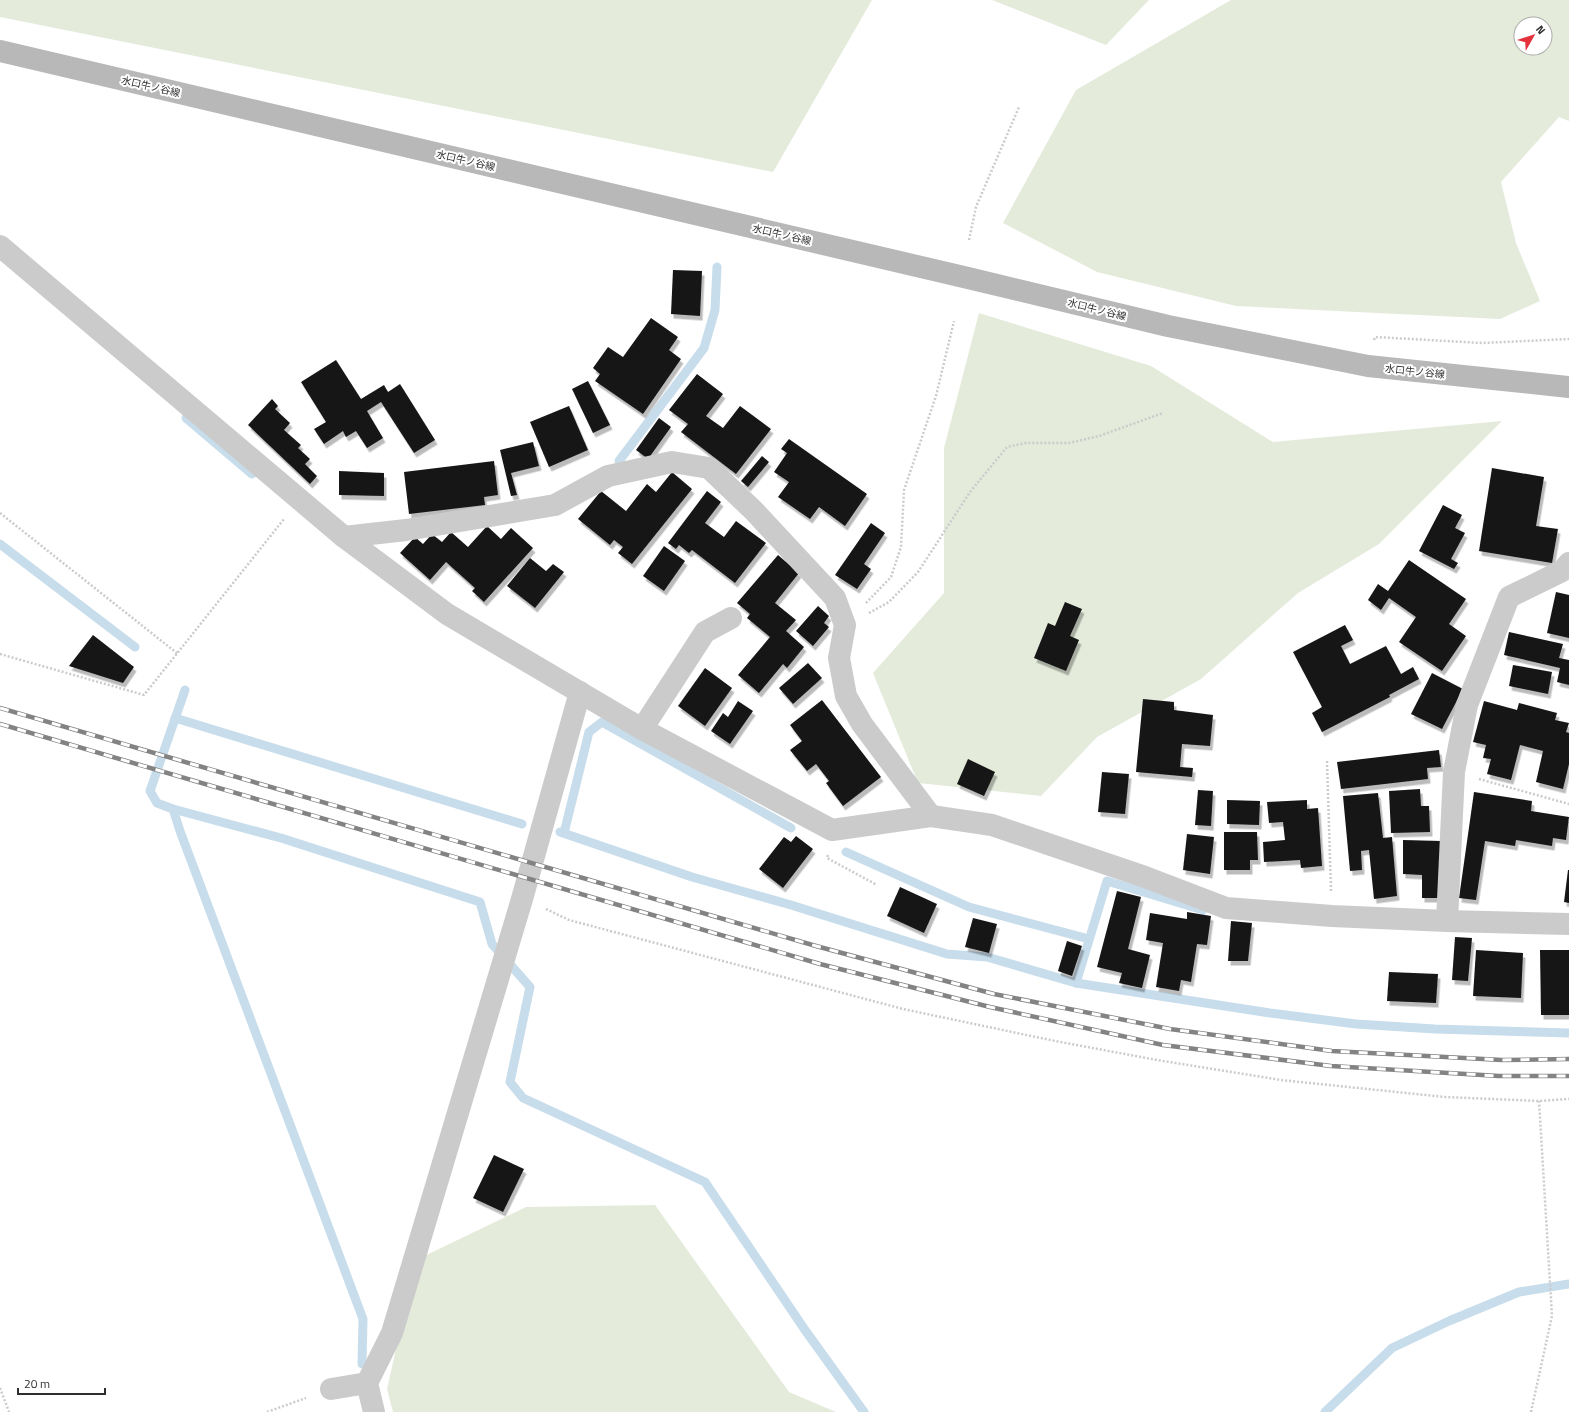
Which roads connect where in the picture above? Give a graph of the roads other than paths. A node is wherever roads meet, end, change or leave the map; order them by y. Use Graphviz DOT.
graph roads {
  1 [pos="0,51"];
  2 [pos="0,246"];
  3 [pos="1569,387"];
  4 [pos="344,537"];
  5 [pos="1569,563"];
  6 [pos="731,618"];
  7 [pos="580,692"];
  8 [pos="642,729"];
  9 [pos="931,816"];
  10 [pos="1447,921"];
  11 [pos="1569,924"];
  12 [pos="367,1383"];
  13 [pos="331,1389"];
  14 [pos="374,1412"];
  1 -- 3 [label="main road, 水口牛ノ谷線"];
  2 -- 4 [label="street"];
  4 -- 7 [label="street"];
  4 -- 9 [label="street"];
  5 -- 10 [label="street"];
  6 -- 8 [label="street"];
  7 -- 8 [label="street"];
  7 -- 12 [label="street"];
  8 -- 9 [label="street"];
  9 -- 10 [label="street"];
  10 -- 11 [label="street"];
  12 -- 13 [label="street"];
  12 -- 14 [label="street"];
}
